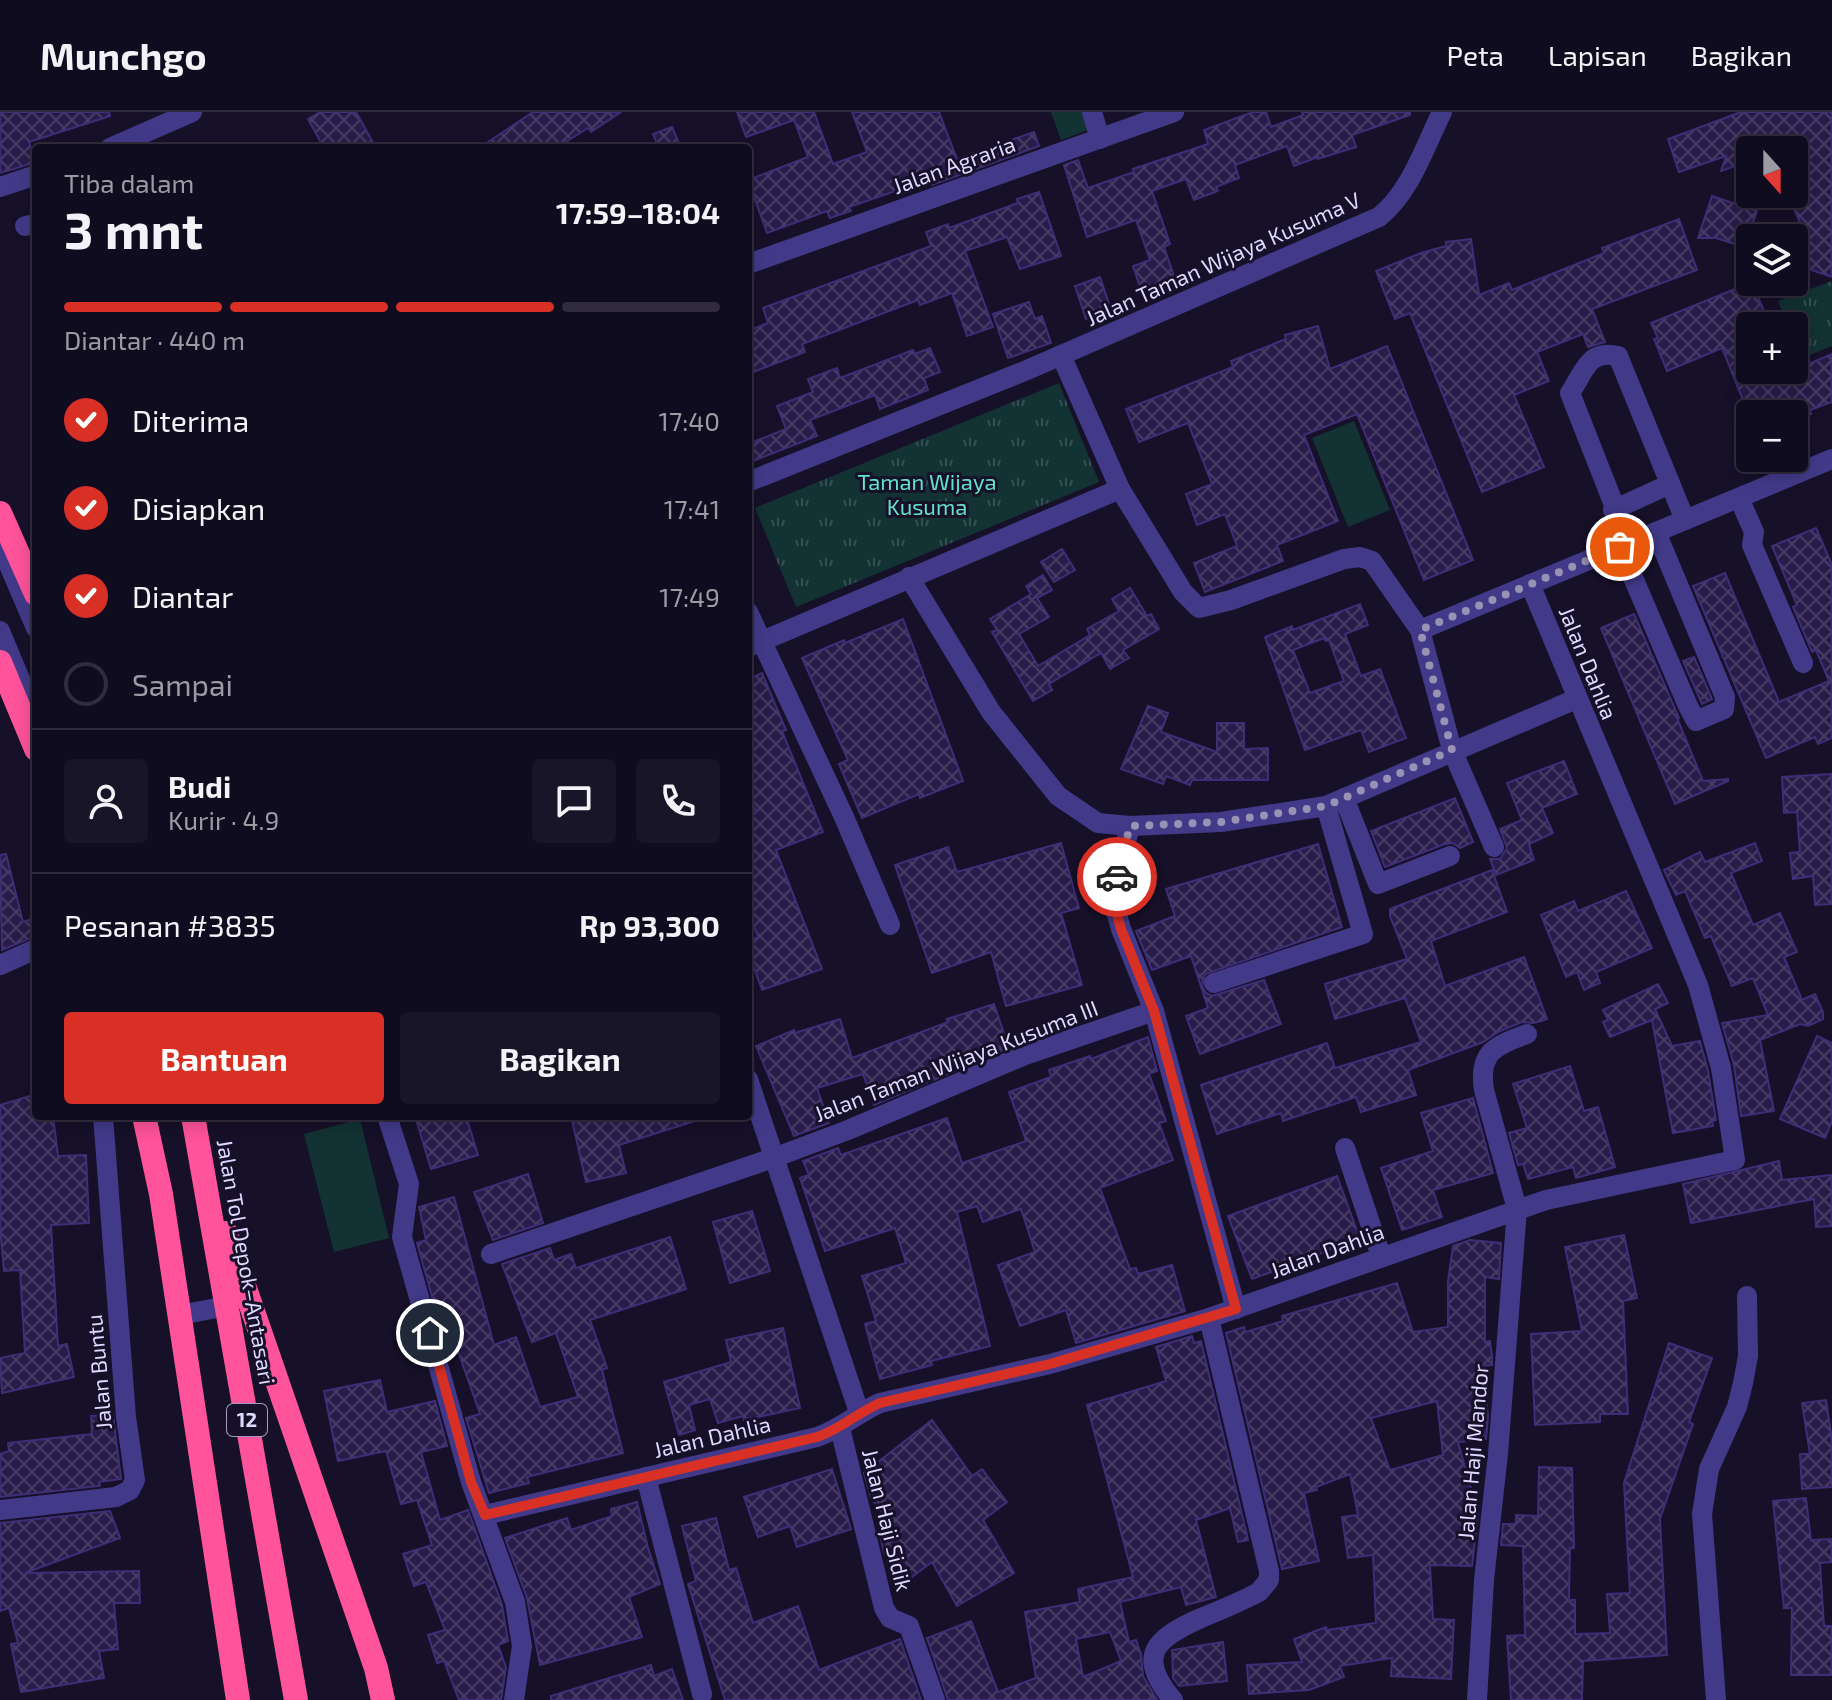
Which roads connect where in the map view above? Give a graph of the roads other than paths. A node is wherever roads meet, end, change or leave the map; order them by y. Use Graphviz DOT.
graph roads {
  1 [pos="192,112"];
  2 [pos="1092,112"];
  3 [pos="1174,112"];
  4 [pos="1442,112"];
  5 [pos="168,117"];
  6 [pos="1100,139"];
  7 [pos="117,144"];
  8 [pos="32,176"];
  9 [pos="0,187"];
  10 [pos="752,263"];
  11 [pos="1061,355"];
  12 [pos="1832,459"];
  13 [pos="752,480"];
  14 [pos="1670,484"];
  15 [pos="1120,489"];
  16 [pos="1739,498"];
  17 [pos="1613,510"];
  18 [pos="0,513"];
  19 [pos="1685,520"];
  20 [pos="1656,532"];
  21 [pos="0,544"];
  22 [pos="1624,545"];
  23 [pos="909,577"];
  24 [pos="1530,584"];
  25 [pos="32,585"];
  26 [pos="32,619"];
  27 [pos="1420,630"];
  28 [pos="0,631"];
  29 [pos="754,644"];
  30 [pos="0,662"];
  31 [pos="1803,663"];
  32 [pos="1576,699"];
  33 [pos="32,709"];
  34 [pos="32,739"];
  35 [pos="1452,750"];
  36 [pos="1335,802"];
  37 [pos="1130,826"];
  38 [pos="1494,847"];
  39 [pos="1450,856"];
  40 [pos="890,925"];
  41 [pos="32,951"];
  42 [pos="0,965"];
  43 [pos="1214,983"];
  44 [pos="1154,1011"];
  45 [pos="1527,1034"];
  46 [pos="752,1090"];
  47 [pos="103,1120"];
  48 [pos="145,1120"];
  49 [pos="194,1120"];
  50 [pos="388,1120"];
  51 [pos="1345,1148"];
  52 [pos="776,1157"];
  53 [pos="202,1163"];
  54 [pos="1517,1209"];
  55 [pos="491,1254"];
  56 [pos="1381,1256"];
  57 [pos="1747,1296"];
  58 [pos="227,1306"];
  59 [pos="1236,1309"];
  60 [pos="180,1315"];
  61 [pos="1209,1318"];
  62 [pos="859,1412"];
  63 [pos="840,1428"];
  64 [pos="646,1477"];
  65 [pos="0,1510"];
  66 [pos="485,1515"];
  67 [pos="702,1694"];
  68 [pos="238,1700"];
  69 [pos="296,1700"];
  70 [pos="383,1700"];
  71 [pos="514,1700"];
  72 [pos="935,1700"];
  73 [pos="1173,1700"];
  74 [pos="1477,1700"];
  75 [pos="1716,1700"];
  1 -- 5 [label="street"];
  2 -- 6 [label="street"];
  3 -- 6 [label="street, Jalan Agraria"];
  4 -- 11 [label="street, Jalan Taman Wijaya Kusuma V"];
  5 -- 7 [label="street"];
  6 -- 10 [label="street, Jalan Agraria"];
  8 -- 9 [label="street"];
  11 -- 13 [label="street, Jalan Taman Wijaya Kusuma V"];
  11 -- 15 [label="street"];
  12 -- 16 [label="street"];
  14 -- 17 [label="street"];
  14 -- 17 [label="street"];
  14 -- 19 [label="street"];
  15 -- 23 [label="street"];
  15 -- 27 [label="street"];
  16 -- 19 [label="street"];
  16 -- 31 [label="street"];
  17 -- 22 [label="street"];
  18 -- 25 [label="highway"];
  19 -- 20 [label="street"];
  20 -- 22 [label="street"];
  20 -- 22 [label="street"];
  21 -- 26 [label="street"];
  22 -- 24 [label="street"];
  23 -- 29 [label="street"];
  23 -- 37 [label="street"];
  24 -- 27 [label="street"];
  24 -- 32 [label="street, Jalan Dahlia"];
  27 -- 35 [label="street"];
  28 -- 33 [label="street"];
  29 -- 40 [label="street"];
  30 -- 34 [label="highway"];
  32 -- 35 [label="street"];
  32 -- 54 [label="street, Jalan Dahlia"];
  35 -- 36 [label="street"];
  35 -- 38 [label="street"];
  36 -- 37 [label="street"];
  36 -- 39 [label="street"];
  36 -- 43 [label="street"];
  37 -- 44 [label="street"];
  41 -- 42 [label="street"];
  44 -- 52 [label="street, Jalan Taman Wijaya Kusuma III"];
  44 -- 59 [label="street"];
  45 -- 54 [label="street, Jalan Haji Mandor"];
  46 -- 52 [label="street"];
  47 -- 65 [label="street, Jalan Buntu"];
  48 -- 60 [label="highway, 12"];
  49 -- 53 [label="highway, Jalan Tol Depok–Antasari / 12"];
  50 -- 66 [label="street"];
  51 -- 56 [label="street"];
  52 -- 55 [label="street, Jalan Taman Wijaya Kusuma III"];
  52 -- 62 [label="street"];
  53 -- 58 [label="highway, Jalan Tol Depok–Antasari / 12"];
  53 -- 70 [label="highway"];
  54 -- 56 [label="street, Jalan Dahlia"];
  54 -- 74 [label="street, Jalan Haji Mandor"];
  56 -- 59 [label="street, Jalan Dahlia"];
  57 -- 75 [label="street"];
  58 -- 60 [label="street"];
  58 -- 69 [label="highway, Jalan Tol Depok–Antasari / 12"];
  59 -- 61 [label="street, Jalan Dahlia"];
  60 -- 68 [label="highway, 12"];
  61 -- 62 [label="street, Jalan Dahlia"];
  61 -- 73 [label="street"];
  62 -- 63 [label="street, Jalan Dahlia"];
  63 -- 64 [label="street, Jalan Dahlia"];
  63 -- 72 [label="street, Jalan Haji Sidik"];
  64 -- 66 [label="street, Jalan Dahlia"];
  64 -- 67 [label="street"];
  66 -- 71 [label="street"];
}
